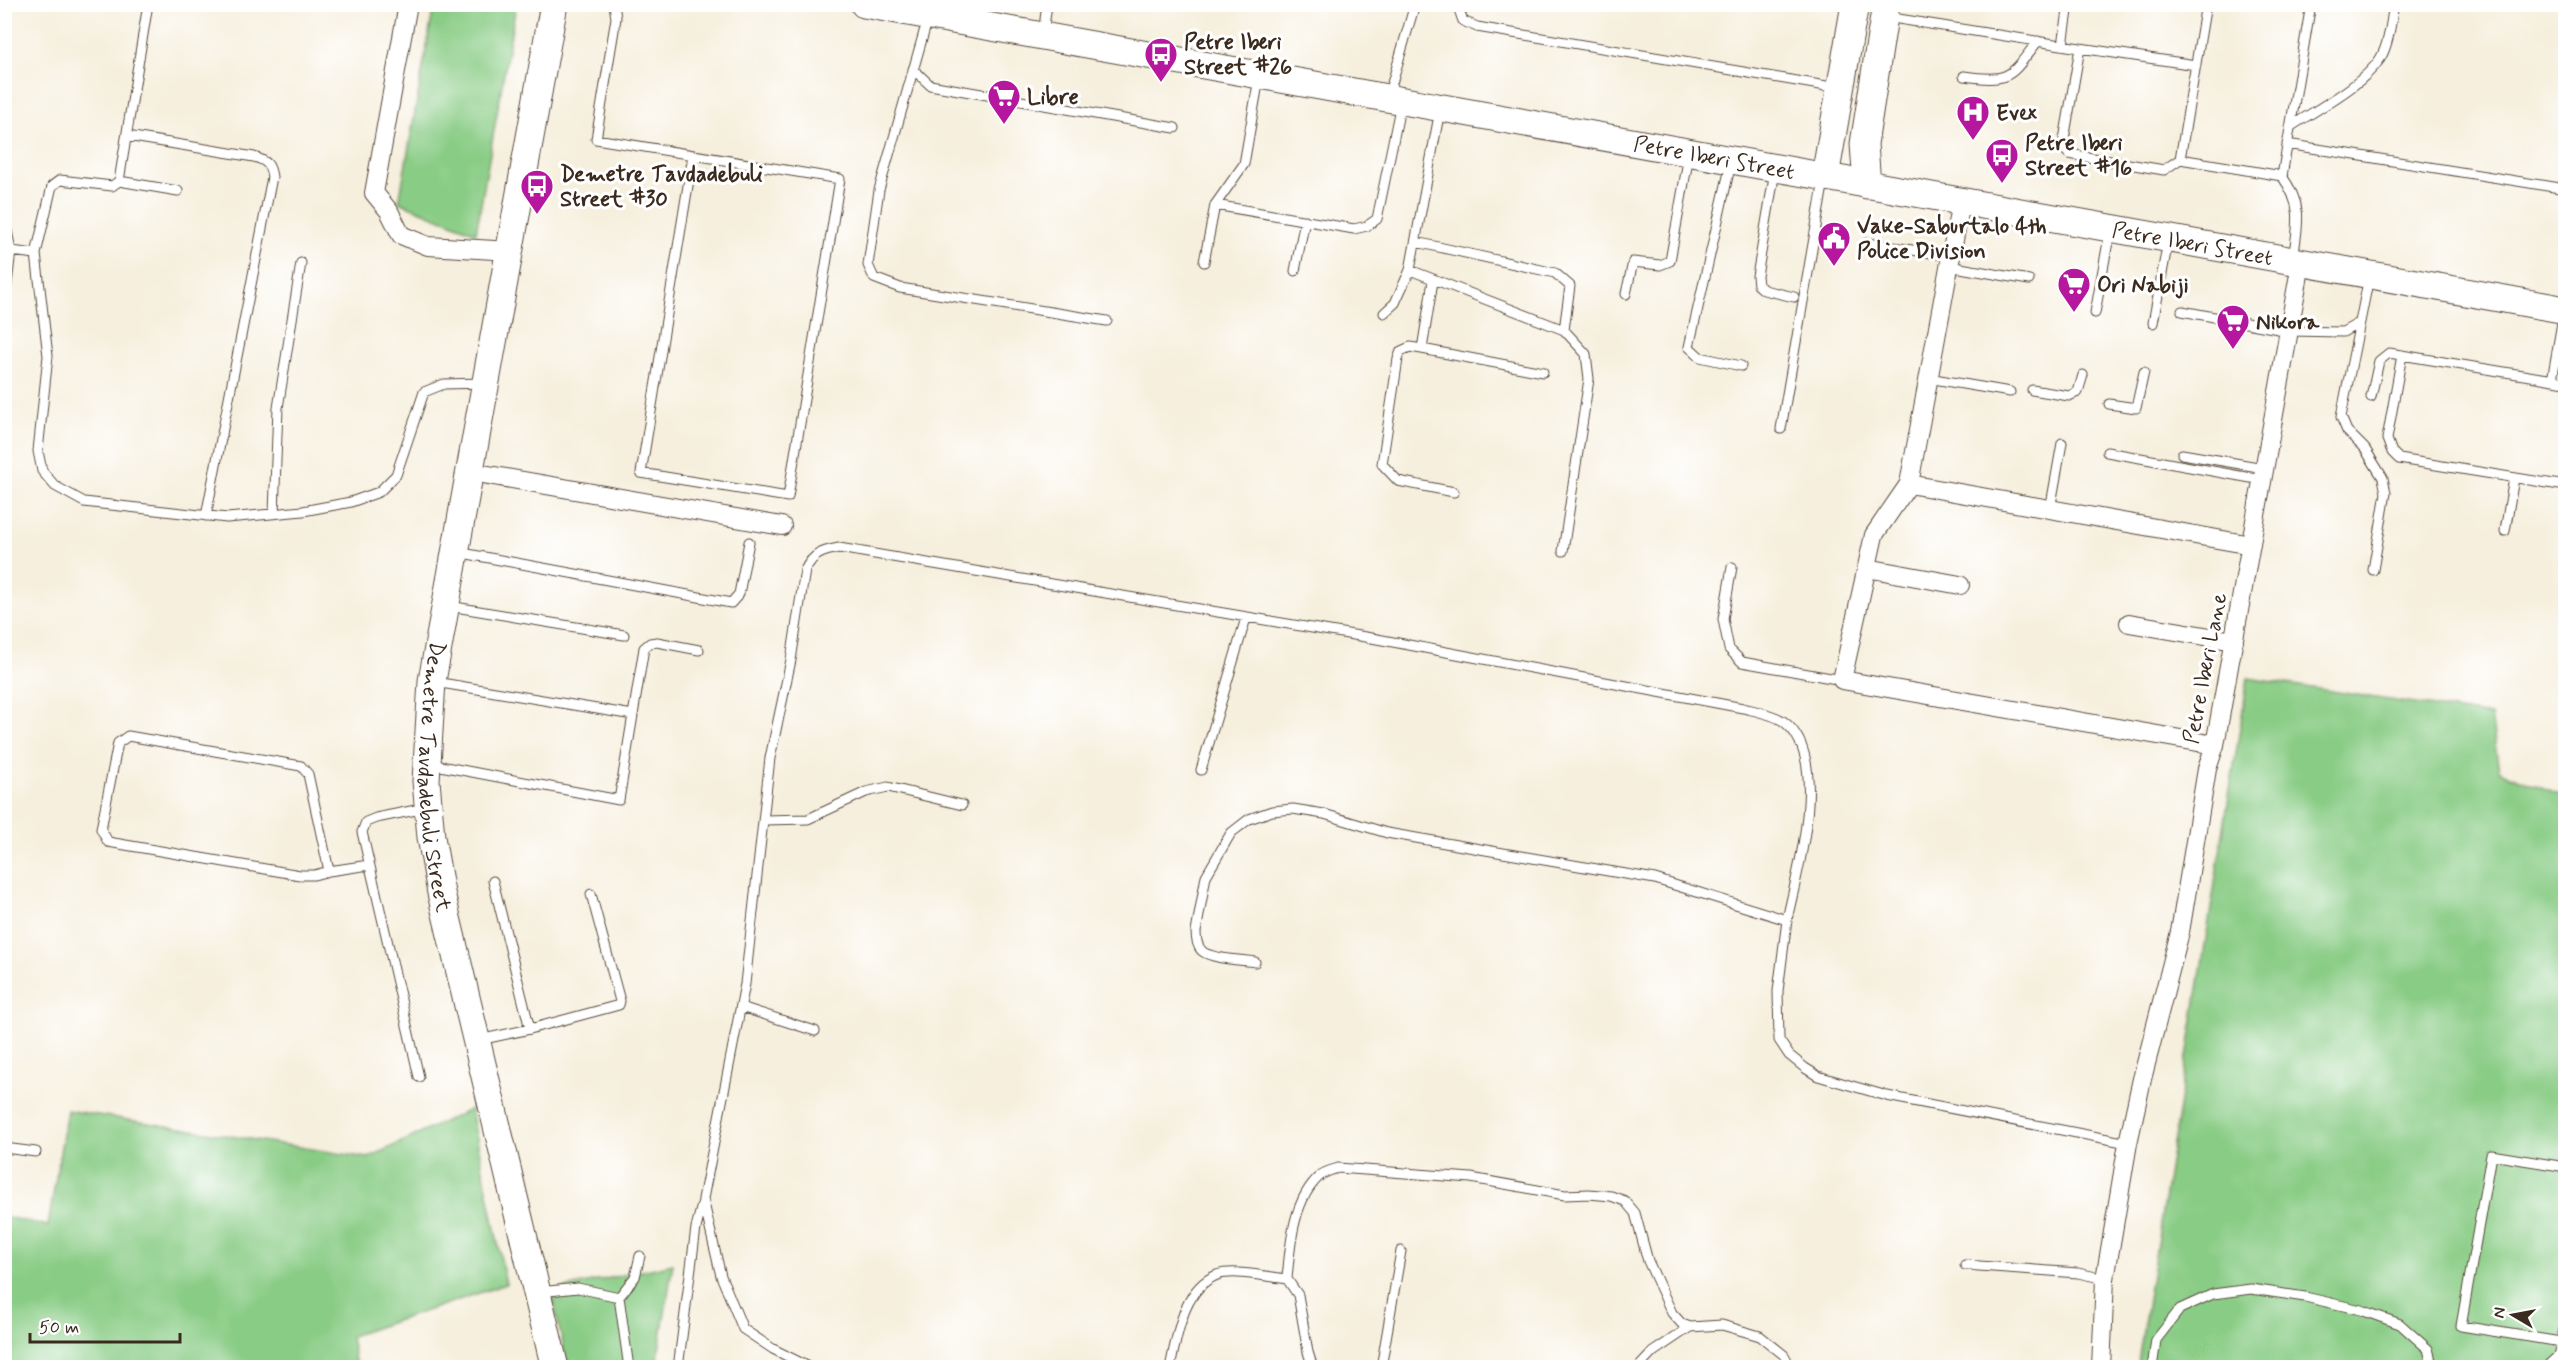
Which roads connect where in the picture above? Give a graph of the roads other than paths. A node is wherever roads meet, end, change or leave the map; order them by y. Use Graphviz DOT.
graph roads {
  1 [pos="148,4"];
  2 [pos="408,4"];
  3 [pos="554,4"];
  4 [pos="614,4"];
  5 [pos="864,4"];
  6 [pos="1047,4"];
  7 [pos="1415,4"];
  8 [pos="1456,4"];
  9 [pos="1855,4"];
  10 [pos="2069,4"];
  11 [pos="2206,4"];
  12 [pos="2310,4"];
  13 [pos="2394,4"];
  14 [pos="1884,11"];
  15 [pos="928,16"];
  16 [pos="1042,37"];
  17 [pos="2038,41"];
  18 [pos="2063,45"];
  19 [pos="2080,48"];
  20 [pos="2196,65"];
  21 [pos="913,69"];
  22 [pos="1260,76"];
  23 [pos="1964,76"];
  24 [pos="1840,89"];
  25 [pos="1394,100"];
  26 [pos="1440,108"];
  27 [pos="1175,128"];
  28 [pos="2290,128"];
  29 [pos="127,136"];
  30 [pos="2287,144"];
  31 [pos="1689,153"];
  32 [pos="693,155"];
  33 [pos="2180,159"];
  34 [pos="1732,160"];
  35 [pos="1775,168"];
  36 [pos="2282,176"];
  37 [pos="1825,177"];
  38 [pos="119,181"];
  39 [pos="1867,184"];
  40 [pos="2565,189"];
  41 [pos="178,191"];
  42 [pos="1961,202"];
  43 [pos="1215,205"];
  44 [pos="4,215"];
  45 [pos="1305,220"];
  46 [pos="2110,229"];
  47 [pos="1815,233"];
  48 [pos="1838,236"];
  49 [pos="2169,239"];
  50 [pos="1416,242"];
  51 [pos="1867,243"];
  52 [pos="8,251"];
  53 [pos="511,251"];
  54 [pos="36,254"];
  55 [pos="1950,261"];
  56 [pos="1204,262"];
  57 [pos="2296,262"];
  58 [pos="301,263"];
  59 [pos="1410,270"];
  60 [pos="1295,271"];
  61 [pos="2369,275"];
  62 [pos="1433,280"];
  63 [pos="2029,280"];
  64 [pos="1626,294"];
  65 [pos="1794,297"];
  66 [pos="4,307"];
  67 [pos="2565,310"];
  68 [pos="2182,311"];
  69 [pos="1384,313"];
  70 [pos="2095,313"];
  71 [pos="1107,321"];
  72 [pos="2153,323"];
  73 [pos="2359,323"];
  74 [pos="1563,330"];
  75 [pos="2289,331"];
  76 [pos="1422,349"];
  77 [pos="2402,355"];
  78 [pos="1741,366"];
  79 [pos="1543,372"];
  80 [pos="2144,372"];
  81 [pos="2083,375"];
  82 [pos="1929,378"];
  83 [pos="2553,380"];
  84 [pos="2565,382"];
  85 [pos="487,383"];
  86 [pos="2032,390"];
  87 [pos="2010,392"];
  88 [pos="2371,397"];
  89 [pos="2109,404"];
  90 [pos="1781,429"];
  91 [pos="2062,443"];
  92 [pos="2107,452"];
  93 [pos="2182,454"];
  94 [pos="471,472"];
  95 [pos="2263,474"];
  96 [pos="2514,478"];
  97 [pos="1909,484"];
  98 [pos="2565,486"];
  99 [pos="1454,492"];
  100 [pos="2050,510"];
  101 [pos="274,513"];
  102 [pos="206,516"];
  103 [pos="782,526"];
  104 [pos="2505,531"];
  105 [pos="749,542"];
  106 [pos="2251,545"];
  107 [pos="1563,551"];
  108 [pos="457,552"];
  109 [pos="1732,567"];
  110 [pos="1867,568"];
  111 [pos="2373,570"];
  112 [pos="1960,585"];
  113 [pos="447,606"];
  114 [pos="1246,618"];
  115 [pos="2129,623"];
  116 [pos="624,635"];
  117 [pos="2234,641"];
  118 [pos="699,650"];
  119 [pos="1842,680"];
  120 [pos="432,681"];
  121 [pos="633,715"];
  122 [pos="2215,745"];
  123 [pos="427,764"];
  124 [pos="1201,770"];
  125 [pos="962,805"];
  126 [pos="428,807"];
  127 [pos="764,820"];
  128 [pos="369,865"];
  129 [pos="329,871"];
  130 [pos="493,881"];
  131 [pos="591,894"];
  132 [pos="1787,920"];
  133 [pos="1255,962"];
  134 [pos="741,1007"];
  135 [pos="530,1029"];
  136 [pos="815,1031"];
  137 [pos="477,1040"];
  138 [pos="419,1077"];
  139 [pos="2128,1143"];
  140 [pos="4,1148"];
  141 [pos="36,1152"];
  142 [pos="2565,1167"];
  143 [pos="703,1199"];
  144 [pos="1401,1251"];
  145 [pos="640,1256"];
  146 [pos="1965,1265"];
  147 [pos="1287,1279"];
  148 [pos="2105,1279"];
  149 [pos="537,1293"];
  150 [pos="619,1297"];
  151 [pos="2565,1321"];
  152 [pos="1690,1327"];
  153 [pos="2561,1342"];
  154 [pos="555,1368"];
  155 [pos="629,1368"];
  156 [pos="678,1368"];
  157 [pos="811,1368"];
  158 [pos="1170,1368"];
  159 [pos="1313,1368"];
  160 [pos="1381,1368"];
  161 [pos="1638,1368"];
  162 [pos="1791,1368"];
  163 [pos="2101,1368"];
  164 [pos="2152,1368"];
  165 [pos="2433,1368"];
  166 [pos="2546,1368"];
  1 -- 29 [label="lane"];
  2 -- 53 [label="street"];
  3 -- 53 [label="street, Demetre Tavdadebuli Street"];
  4 -- 32 [label="lane"];
  5 -- 15 [label="street, Petre Iberi Street"];
  6 -- 16 [label="lane"];
  7 -- 25 [label="lane"];
  8 -- 24 [label="lane"];
  9 -- 24 [label="street"];
  10 -- 18 [label="lane"];
  11 -- 20 [label="lane"];
  12 -- 28 [label="lane"];
  13 -- 28 [label="lane"];
  14 -- 17 [label="lane"];
  14 -- 39 [label="street"];
  15 -- 16 [label="street, Petre Iberi Street"];
  15 -- 21 [label="lane"];
  16 -- 22 [label="street, Petre Iberi Street"];
  17 -- 18 [label="lane"];
  17 -- 23 [label="lane"];
  18 -- 19 [label="lane"];
  19 -- 20 [label="lane"];
  19 -- 33 [label="lane"];
  20 -- 33 [label="lane"];
  21 -- 27 [label="lane"];
  21 -- 71 [label="lane"];
  22 -- 25 [label="street, Petre Iberi Street"];
  22 -- 43 [label="lane"];
  24 -- 37 [label="street"];
  25 -- 26 [label="street, Petre Iberi Street"];
  25 -- 45 [label="lane"];
  26 -- 31 [label="street, Petre Iberi Street"];
  26 -- 50 [label="lane"];
  28 -- 30 [label="lane"];
  29 -- 38 [label="lane"];
  29 -- 102 [label="lane"];
  30 -- 36 [label="lane"];
  30 -- 40 [label="lane"];
  31 -- 34 [label="street, Petre Iberi Street"];
  31 -- 64 [label="lane"];
  32 -- 32 [label="lane"];
  33 -- 36 [label="lane"];
  34 -- 35 [label="street, Petre Iberi Street"];
  34 -- 78 [label="lane"];
  35 -- 37 [label="street, Petre Iberi Street"];
  35 -- 65 [label="lane"];
  36 -- 57 [label="lane"];
  37 -- 39 [label="street, Petre Iberi Street"];
  37 -- 47 [label="lane"];
  38 -- 41 [label="lane"];
  38 -- 54 [label="lane"];
  39 -- 42 [label="street, Petre Iberi Street"];
  42 -- 46 [label="street, Petre Iberi Street"];
  42 -- 55 [label="street"];
  43 -- 45 [label="lane"];
  43 -- 56 [label="lane"];
  44 -- 52 [label="lane"];
  45 -- 60 [label="lane"];
  46 -- 49 [label="street, Petre Iberi Street"];
  46 -- 70 [label="lane"];
  47 -- 48 [label="lane"];
  47 -- 90 [label="lane"];
  49 -- 57 [label="street, Petre Iberi Street"];
  49 -- 72 [label="lane"];
  50 -- 59 [label="lane"];
  50 -- 74 [label="lane"];
  51 -- 55 [label="lane"];
  52 -- 54 [label="lane"];
  52 -- 66 [label="lane"];
  53 -- 85 [label="street, Demetre Tavdadebuli Street"];
  54 -- 102 [label="lane"];
  55 -- 63 [label="lane"];
  55 -- 82 [label="street"];
  57 -- 61 [label="street, Petre Iberi Street"];
  57 -- 75 [label="street, Petre Iberi Lane"];
  58 -- 101 [label="lane"];
  59 -- 62 [label="lane"];
  59 -- 69 [label="lane"];
  61 -- 67 [label="street, Petre Iberi Street"];
  61 -- 73 [label="lane"];
  62 -- 74 [label="lane"];
  62 -- 76 [label="lane"];
  67 -- 83 [label="lane"];
  68 -- 75 [label="lane"];
  73 -- 75 [label="lane"];
  73 -- 111 [label="lane"];
  74 -- 107 [label="lane"];
  75 -- 95 [label="street, Petre Iberi Lane"];
  76 -- 79 [label="lane"];
  76 -- 99 [label="lane"];
  77 -- 83 [label="lane"];
  77 -- 88 [label="lane"];
  77 -- 96 [label="lane"];
  80 -- 89 [label="lane"];
  81 -- 86 [label="lane"];
  82 -- 87 [label="lane"];
  82 -- 97 [label="street"];
  83 -- 84 [label="lane"];
  85 -- 94 [label="street, Demetre Tavdadebuli Street"];
  85 -- 101 [label="lane"];
  91 -- 100 [label="lane"];
  92 -- 95 [label="lane"];
  93 -- 95 [label="lane"];
  94 -- 103 [label="street"];
  94 -- 108 [label="street, Demetre Tavdadebuli Street"];
  95 -- 106 [label="street, Petre Iberi Lane"];
  96 -- 98 [label="lane"];
  96 -- 104 [label="lane"];
  97 -- 100 [label="street"];
  97 -- 110 [label="street"];
  100 -- 106 [label="street"];
  101 -- 102 [label="lane"];
  105 -- 108 [label="lane"];
  106 -- 117 [label="street, Petre Iberi Lane"];
  108 -- 113 [label="street, Demetre Tavdadebuli Street"];
  109 -- 119 [label="lane"];
  110 -- 112 [label="street"];
  110 -- 119 [label="street"];
  113 -- 116 [label="lane"];
  113 -- 120 [label="street, Demetre Tavdadebuli Street"];
  114 -- 124 [label="lane"];
  114 -- 127 [label="lane"];
  114 -- 132 [label="lane"];
  115 -- 117 [label="street"];
  117 -- 122 [label="street, Petre Iberi Lane"];
  118 -- 121 [label="lane"];
  119 -- 122 [label="street"];
  120 -- 121 [label="lane"];
  120 -- 123 [label="street, Demetre Tavdadebuli Street"];
  121 -- 123 [label="lane"];
  122 -- 139 [label="street, Petre Iberi Lane"];
  123 -- 126 [label="street, Demetre Tavdadebuli Street"];
  125 -- 127 [label="lane"];
  126 -- 128 [label="lane"];
  126 -- 137 [label="street, Demetre Tavdadebuli Street"];
  127 -- 134 [label="lane"];
  128 -- 129 [label="lane"];
  128 -- 138 [label="lane"];
  129 -- 129 [label="lane"];
  130 -- 135 [label="lane"];
  131 -- 135 [label="lane"];
  132 -- 133 [label="lane"];
  132 -- 139 [label="lane"];
  134 -- 136 [label="lane"];
  134 -- 143 [label="lane"];
  135 -- 137 [label="lane"];
  137 -- 149 [label="street, Demetre Tavdadebuli Street"];
  139 -- 148 [label="street, Petre Iberi Lane"];
  140 -- 141 [label="lane"];
  142 -- 153 [label="lane"];
  143 -- 156 [label="lane"];
  143 -- 157 [label="lane"];
  144 -- 160 [label="lane"];
  145 -- 150 [label="lane"];
  146 -- 148 [label="lane"];
  147 -- 152 [label="lane"];
  147 -- 158 [label="lane"];
  147 -- 159 [label="lane"];
  148 -- 163 [label="street, Petre Iberi Lane"];
  149 -- 150 [label="lane"];
  149 -- 154 [label="street, Demetre Tavdadebuli Street"];
  150 -- 155 [label="lane"];
  151 -- 153 [label="lane"];
  152 -- 161 [label="lane"];
  152 -- 162 [label="lane"];
  153 -- 166 [label="lane"];
  164 -- 165 [label="lane"];
}
